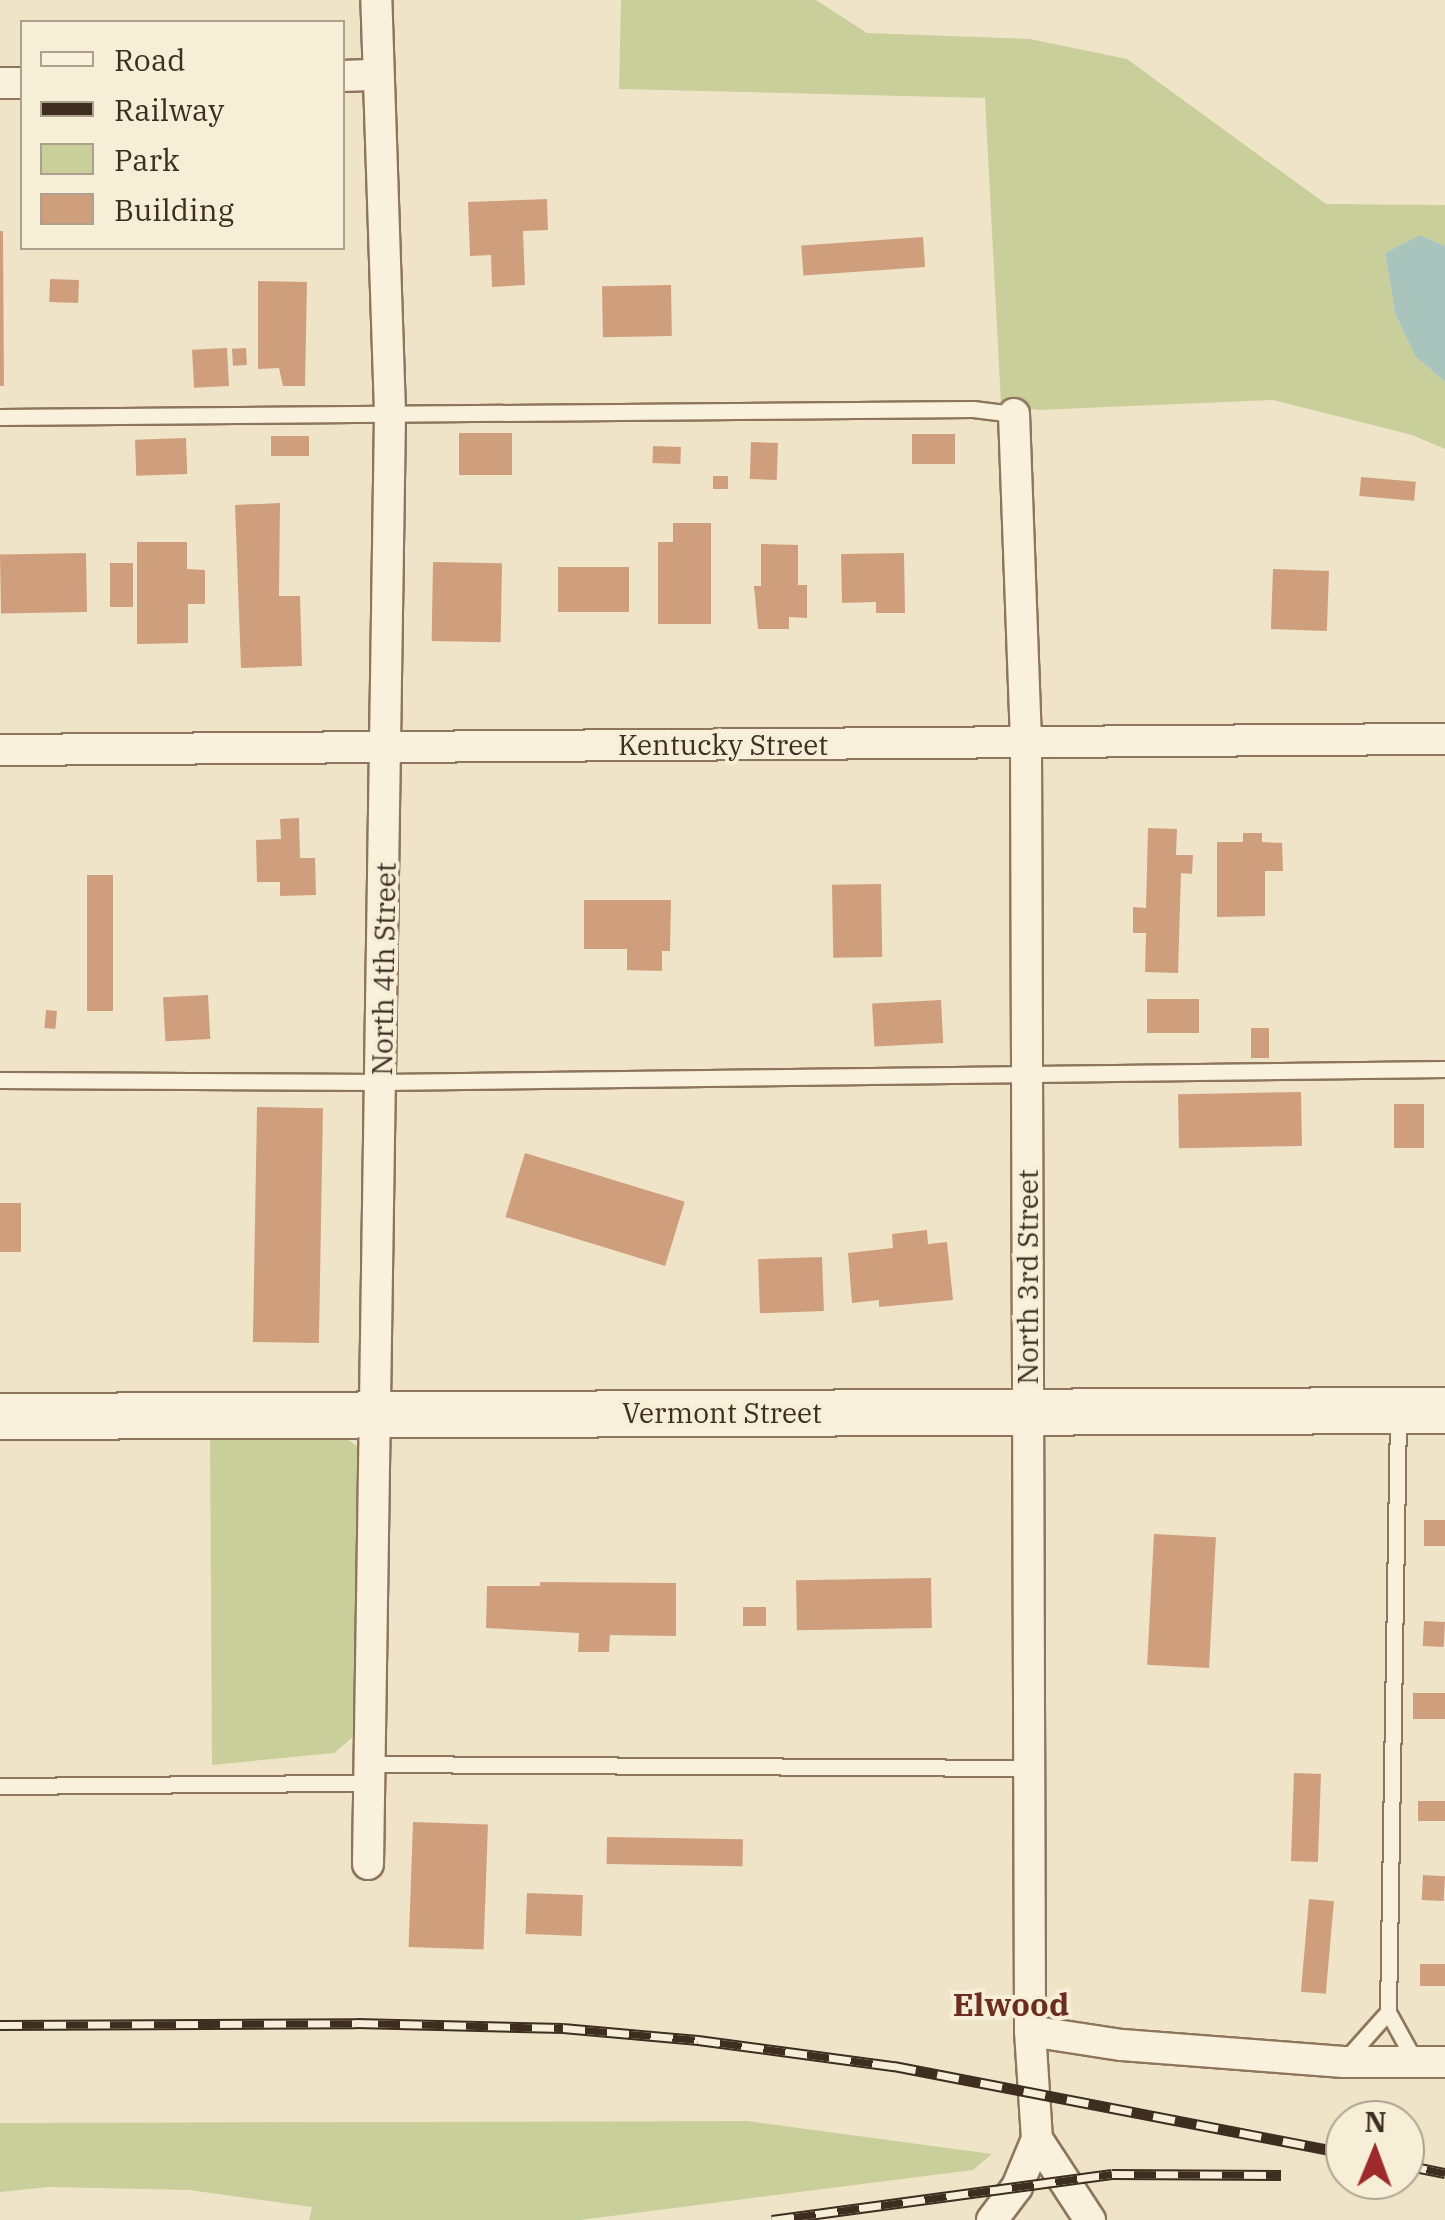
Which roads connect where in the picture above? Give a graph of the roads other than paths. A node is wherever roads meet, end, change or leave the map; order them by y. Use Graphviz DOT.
graph roads {
  1 [pos="376,0"];
  2 [pos="377,75"];
  3 [pos="345,76"];
  4 [pos="390,412"];
  5 [pos="1014,414"];
  6 [pos="0,418"];
  7 [pos="1445,738"];
  8 [pos="1026,744"];
  9 [pos="388,746"];
  10 [pos="0,750"];
  11 [pos="1445,1069"];
  12 [pos="1028,1072"];
  13 [pos="0,1080"];
  14 [pos="382,1082"];
  15 [pos="1398,1410"];
  16 [pos="1445,1410"];
  17 [pos="1028,1412"];
  18 [pos="376,1414"];
  19 [pos="0,1416"];
  20 [pos="1029,1768"];
  21 [pos="370,1773"];
  22 [pos="0,1786"];
  23 [pos="368,1864"];
  24 [pos="1388,2012"];
  25 [pos="1030,2031"];
  26 [pos="1343,2062"];
  27 [pos="1430,2062"];
  28 [pos="1037,2139"];
  29 [pos="992,2220"];
  30 [pos="1090,2220"];
  1 -- 2 [label="street, North 4th Street"];
  2 -- 3 [label="street"];
  2 -- 4 [label="street, North 4th Street"];
  4 -- 5 [label="lane"];
  4 -- 6 [label="lane"];
  4 -- 9 [label="street, North 4th Street"];
  5 -- 8 [label="street, North 3rd Street"];
  7 -- 8 [label="street, Kentucky Street"];
  8 -- 9 [label="street, Kentucky Street"];
  8 -- 12 [label="street, North 3rd Street"];
  9 -- 10 [label="street, Kentucky Street"];
  9 -- 14 [label="street, North 4th Street"];
  11 -- 12 [label="lane"];
  12 -- 14 [label="lane"];
  12 -- 17 [label="street, North 3rd Street"];
  13 -- 14 [label="lane"];
  14 -- 18 [label="street, North 4th Street"];
  15 -- 16 [label="street, Vermont Street"];
  15 -- 17 [label="street, Vermont Street"];
  15 -- 24 [label="lane"];
  17 -- 18 [label="street, Vermont Street"];
  17 -- 20 [label="street, North 3rd Street"];
  18 -- 19 [label="street, Vermont Street"];
  18 -- 21 [label="street, North 4th Street"];
  20 -- 21 [label="lane"];
  20 -- 25 [label="street, North 3rd Street"];
  21 -- 22 [label="lane"];
  21 -- 23 [label="street, North 4th Street"];
  24 -- 26 [label="lane"];
  24 -- 27 [label="lane"];
  25 -- 26 [label="street"];
  25 -- 28 [label="street, North 3rd Street"];
  26 -- 27 [label="street"];
  28 -- 29 [label="street"];
  28 -- 30 [label="street"];
}
